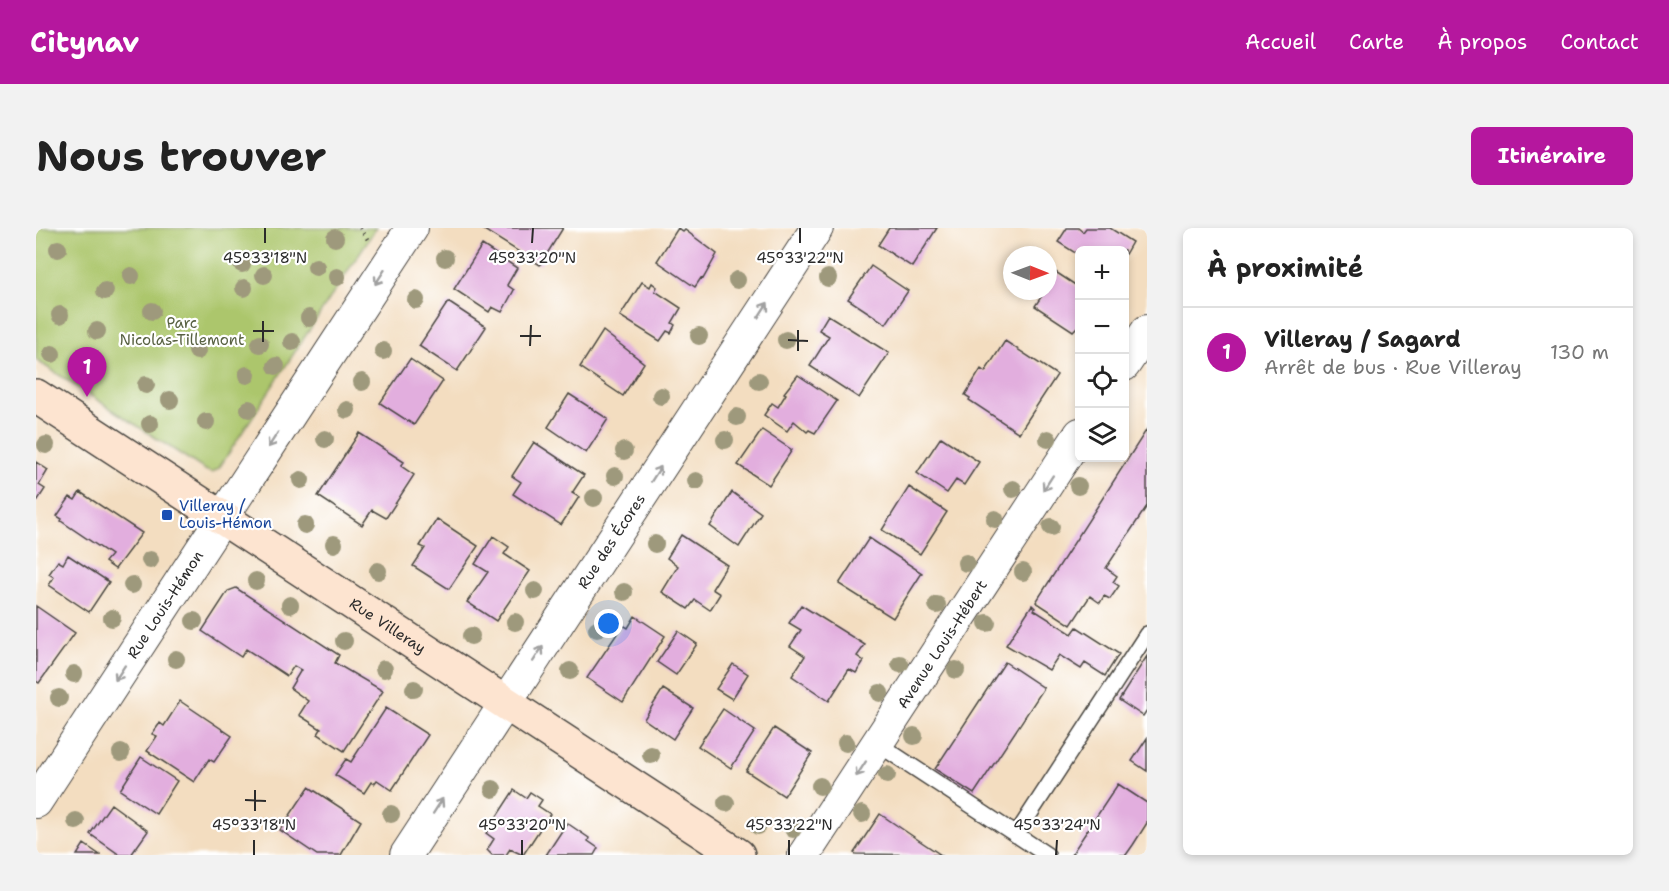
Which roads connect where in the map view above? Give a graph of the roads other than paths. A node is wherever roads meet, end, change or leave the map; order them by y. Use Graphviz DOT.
graph roads {
  1 [pos="412,228"];
  2 [pos="817,228"];
  3 [pos="1147,331"];
  4 [pos="1129,359"];
  5 [pos="36,396"];
  6 [pos="1075,442"];
  7 [pos="222,517"];
  8 [pos="1147,634"];
  9 [pos="506,703"];
  10 [pos="878,744"];
  11 [pos="36,802"];
  12 [pos="1016,835"];
  13 [pos="406,855"];
  14 [pos="738,855"];
  15 [pos="804,855"];
  16 [pos="1047,855"];
  1 -- 7 [label="street, Rue Louis-Hémon, one-way"];
  9 -- 2 [label="street, Rue des Écores, one-way"];
  3 -- 4 [label="street"];
  5 -- 7 [label="street, Rue Villeray"];
  6 -- 10 [label="street, Avenue Louis-Hébert, one-way"];
  7 -- 9 [label="street, Rue Villeray"];
  7 -- 11 [label="street, Rue Louis-Hémon, one-way"];
  8 -- 12 [label="lane"];
  13 -- 9 [label="street, Rue des Écores, one-way"];
  9 -- 14 [label="street, Rue Villeray"];
  10 -- 12 [label="lane"];
  10 -- 15 [label="street, Avenue Louis-Hébert, one-way"];
  12 -- 16 [label="lane"];
}
